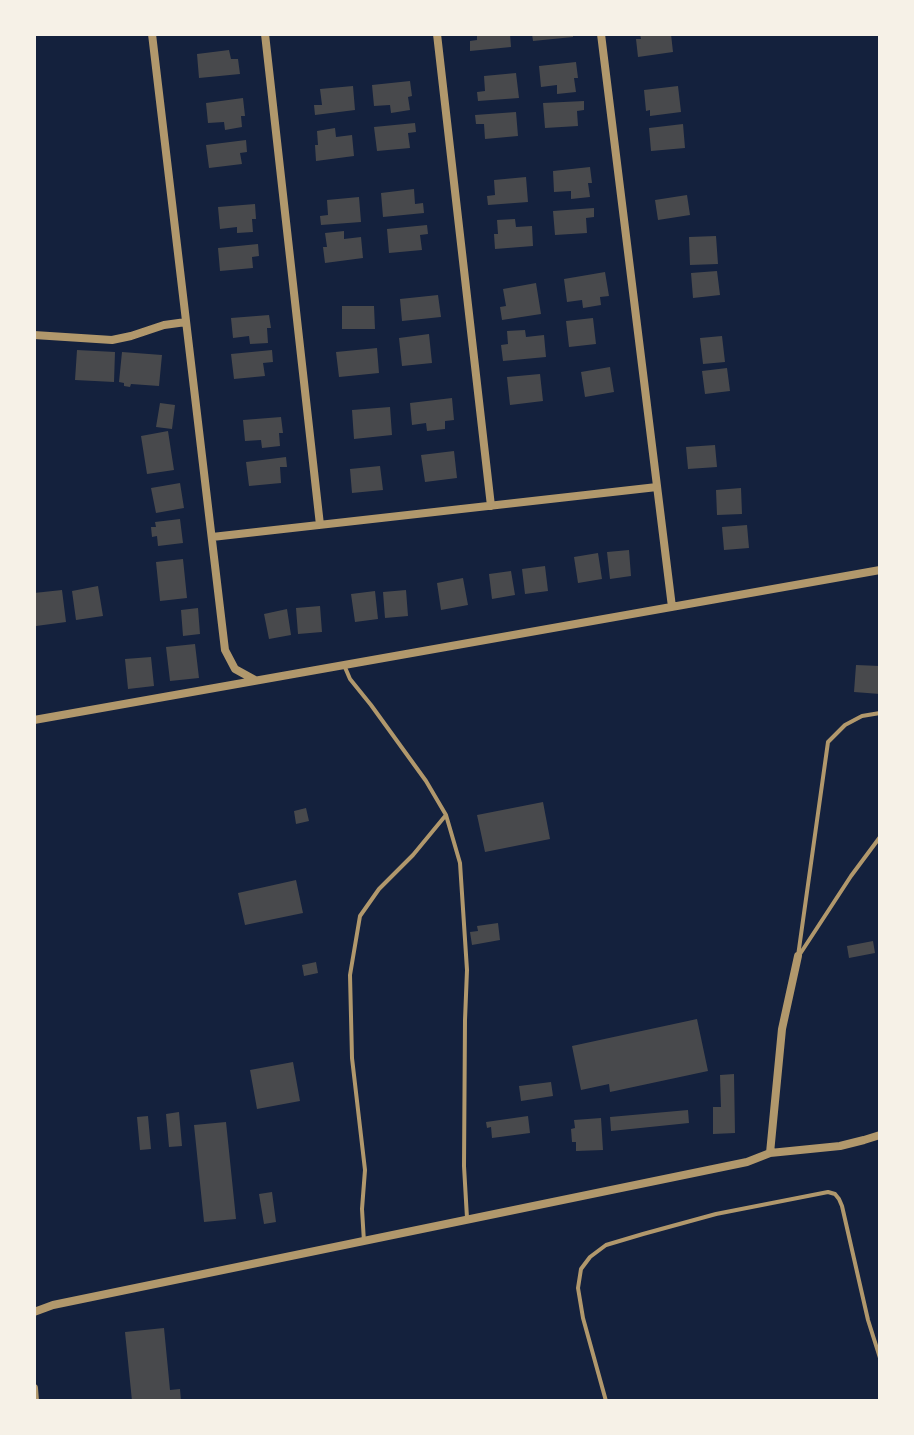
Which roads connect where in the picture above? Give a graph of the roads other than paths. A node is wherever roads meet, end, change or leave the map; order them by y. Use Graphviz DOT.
graph roads {
  1 [pos="152,34"];
  2 [pos="265,34"];
  3 [pos="437,34"];
  4 [pos="601,34"];
  5 [pos="186,322"];
  6 [pos="34,335"];
  7 [pos="657,487"];
  8 [pos="491,506"];
  9 [pos="320,525"];
  10 [pos="212,537"];
  11 [pos="880,570"];
  12 [pos="672,607"];
  13 [pos="344,665"];
  14 [pos="256,680"];
  15 [pos="880,713"];
  16 [pos="34,720"];
  17 [pos="446,815"];
  18 [pos="880,837"];
  19 [pos="798,956"];
  20 [pos="880,1135"];
  21 [pos="770,1153"];
  22 [pos="467,1220"];
  23 [pos="364,1242"];
  24 [pos="34,1312"];
  25 [pos="880,1358"];
  26 [pos="34,1388"];
  27 [pos="35,1401"];
  28 [pos="606,1401"];
  1 -- 5 [label="street"];
  2 -- 9 [label="street"];
  3 -- 8 [label="street"];
  4 -- 7 [label="street"];
  5 -- 6 [label="street"];
  5 -- 10 [label="street"];
  7 -- 8 [label="street"];
  7 -- 12 [label="street"];
  8 -- 9 [label="street"];
  9 -- 10 [label="street"];
  10 -- 14 [label="street"];
  11 -- 12 [label="street"];
  12 -- 13 [label="street"];
  13 -- 14 [label="street"];
  13 -- 17 [label="lane"];
  14 -- 16 [label="street"];
  15 -- 19 [label="lane"];
  17 -- 22 [label="lane"];
  17 -- 23 [label="lane"];
  18 -- 19 [label="lane"];
  19 -- 21 [label="street"];
  20 -- 21 [label="street"];
  21 -- 22 [label="street"];
  22 -- 23 [label="street"];
  23 -- 24 [label="street"];
  25 -- 28 [label="lane"];
  26 -- 27 [label="street"];
}
